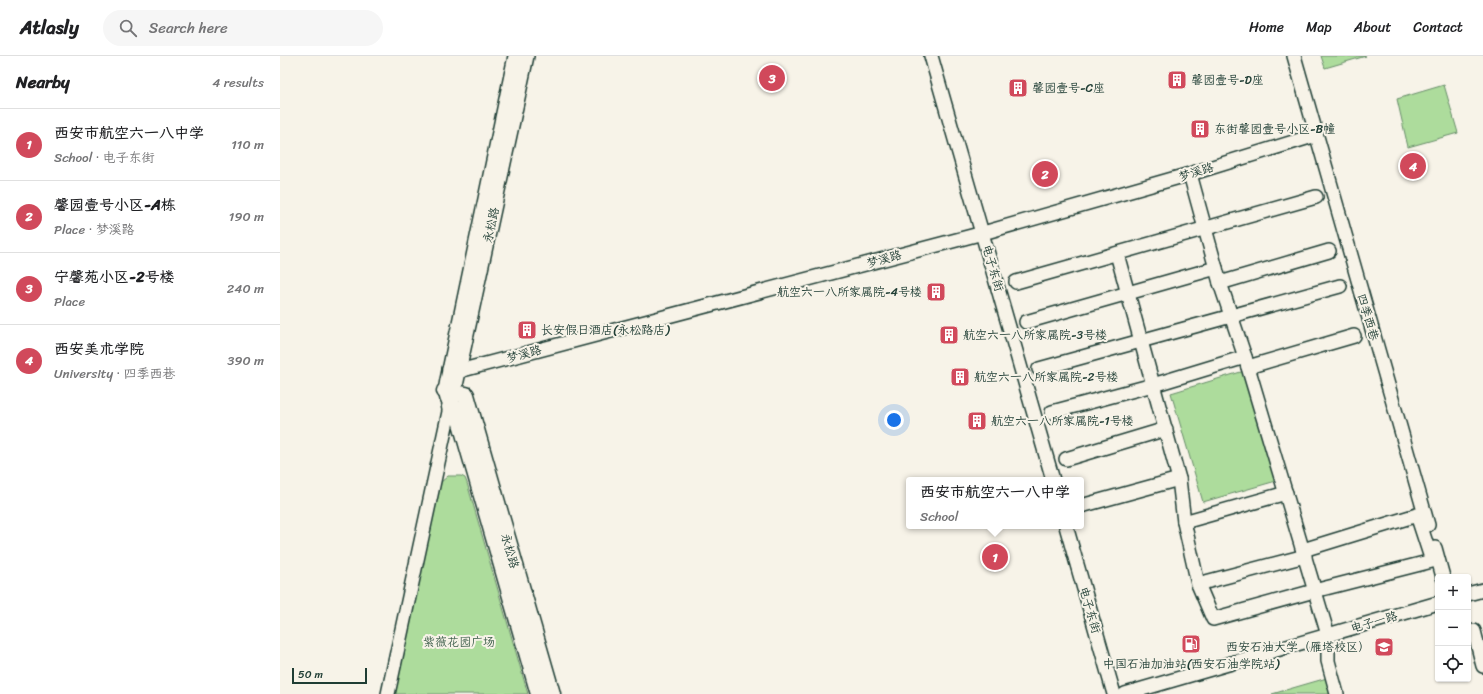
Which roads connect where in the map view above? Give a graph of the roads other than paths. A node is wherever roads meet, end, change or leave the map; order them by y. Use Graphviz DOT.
graph roads {
  1 [pos="515,56"];
  2 [pos="527,56"];
  3 [pos="931,56"];
  4 [pos="1294,56"];
  5 [pos="1316,135"];
  6 [pos="1190,174"];
  7 [pos="1316,197"];
  8 [pos="1205,228"];
  9 [pos="983,233"];
  10 [pos="1329,251"];
  11 [pos="1117,254"];
  12 [pos="1216,268"];
  13 [pos="1016,282"];
  14 [pos="1220,283"];
  15 [pos="1340,286"];
  16 [pos="1128,293"];
  17 [pos="1232,316"];
  18 [pos="1026,322"];
  19 [pos="1354,336"];
  20 [pos="1141,340"];
  21 [pos="1247,362"];
  22 [pos="1039,369"];
  23 [pos="454,370"];
  24 [pos="1153,385"];
  25 [pos="450,397"];
  26 [pos="1052,412"];
  27 [pos="1166,429"];
  28 [pos="1066,459"];
  29 [pos="1052,477"];
  30 [pos="1179,479"];
  31 [pos="1286,493"];
  32 [pos="1084,505"];
  33 [pos="1184,522"];
  34 [pos="1067,529"];
  35 [pos="1304,553"];
  36 [pos="1442,574"];
  37 [pos="1198,584"];
  38 [pos="1483,590"];
  39 [pos="1314,591"];
  40 [pos="1471,593"];
  41 [pos="1435,604"];
  42 [pos="1474,632"];
  43 [pos="1328,635"];
  44 [pos="1483,666"];
  45 [pos="388,694"];
  46 [pos="539,694"];
  47 [pos="552,694"];
  48 [pos="1114,694"];
  49 [pos="1125,694"];
  50 [pos="1337,694"];
  1 -- 23 [label="street, 永松路"];
  2 -- 23 [label="street, 永松路"];
  3 -- 9 [label="street, 电子东街"];
  4 -- 5 [label="street, 四季西巷"];
  5 -- 6 [label="street, 梦溪路"];
  5 -- 36 [label="street, 四季西巷"];
  6 -- 8 [label="street"];
  6 -- 9 [label="street, 梦溪路"];
  7 -- 8 [label="street"];
  8 -- 11 [label="street"];
  8 -- 12 [label="street"];
  9 -- 23 [label="street, 梦溪路"];
  9 -- 29 [label="street, 电子东街"];
  10 -- 14 [label="street"];
  11 -- 13 [label="street"];
  11 -- 16 [label="street"];
  12 -- 14 [label="street"];
  12 -- 16 [label="street"];
  14 -- 17 [label="street"];
  15 -- 17 [label="street"];
  16 -- 18 [label="street"];
  16 -- 20 [label="street"];
  17 -- 20 [label="street"];
  17 -- 21 [label="street"];
  19 -- 21 [label="street"];
  20 -- 22 [label="street"];
  20 -- 24 [label="street"];
  21 -- 24 [label="street"];
  21 -- 31 [label="street"];
  23 -- 25 [label="street, 永松路"];
  24 -- 26 [label="street"];
  24 -- 27 [label="street"];
  25 -- 45 [label="street"];
  25 -- 46 [label="main road, 永松路"];
  25 -- 47 [label="main road, 永松路"];
  27 -- 28 [label="street"];
  27 -- 30 [label="street"];
  30 -- 32 [label="street"];
  30 -- 33 [label="street"];
  31 -- 33 [label="street"];
  31 -- 35 [label="street"];
  33 -- 37 [label="street"];
  34 -- 48 [label="street, 电子东街"];
  35 -- 37 [label="street"];
  35 -- 39 [label="street"];
  35 -- 39 [label="street"];
  37 -- 39 [label="street"];
  38 -- 40 [label="street"];
  39 -- 43 [label="street"];
  41 -- 43 [label="street, 电子一路"];
  42 -- 44 [label="street"];
  43 -- 49 [label="street, 电子一路"];
  43 -- 50 [label="street"];
}
